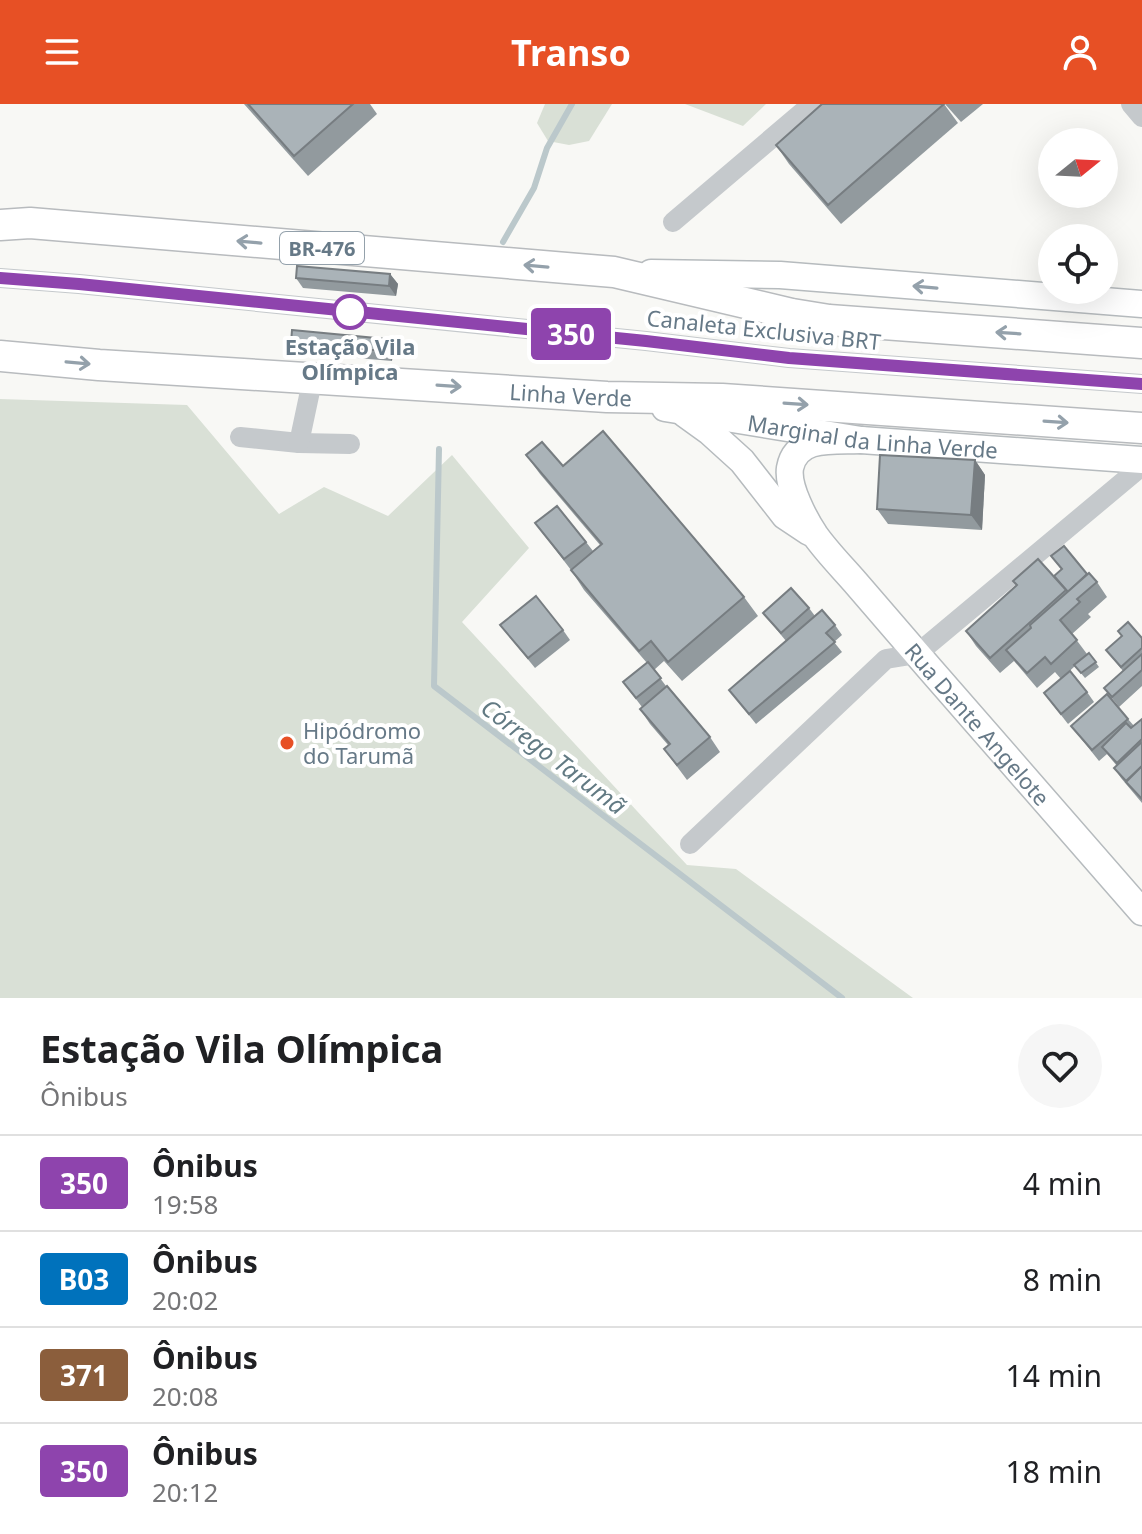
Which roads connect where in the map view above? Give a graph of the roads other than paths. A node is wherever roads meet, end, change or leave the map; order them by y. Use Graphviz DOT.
graph roads {
  1 [pos="812,104"];
  2 [pos="1131,104"];
  3 [pos="1142,117"];
  4 [pos="0,222"];
  5 [pos="673,222"];
  6 [pos="614,272"];
  7 [pos="0,278"];
  8 [pos="1142,304"];
  9 [pos="1142,343"];
  10 [pos="0,356"];
  11 [pos="313,377"];
  12 [pos="1142,384"];
  13 [pos="607,397"];
  14 [pos="681,411"];
  15 [pos="1142,428"];
  16 [pos="240,437"];
  17 [pos="861,440"];
  18 [pos="299,443"];
  19 [pos="350,444"];
  20 [pos="1142,463"];
  21 [pos="816,536"];
  22 [pos="917,654"];
  23 [pos="690,844"];
  24 [pos="1142,912"];
  1 -- 5 [label="street"];
  2 -- 3 [label="street"];
  6 -- 4 [label="highway, BR-476, one-way"];
  8 -- 6 [label="main road, one-way"];
  9 -- 6 [label="highway, BR-476, one-way"];
  7 -- 12 [label="street, Canaleta Exclusiva BRT"];
  10 -- 11 [label="highway, Linha Verde, one-way"];
  11 -- 13 [label="highway, Linha Verde, one-way"];
  11 -- 18 [label="street"];
  13 -- 14 [label="main road, Marginal da Linha Verde"];
  13 -- 15 [label="highway, Linha Verde, one-way"];
  14 -- 17 [label="main road, Marginal da Linha Verde"];
  14 -- 21 [label="main road, Rua Dante Angelote"];
  16 -- 18 [label="street"];
  17 -- 20 [label="main road, Marginal da Linha Verde"];
  17 -- 21 [label="main road, Rua Dante Angelote"];
  18 -- 19 [label="street"];
  20 -- 22 [label="street"];
  21 -- 22 [label="main road, Rua Dante Angelote"];
  22 -- 23 [label="street"];
  22 -- 24 [label="main road, Rua Dante Angelote"];
}
